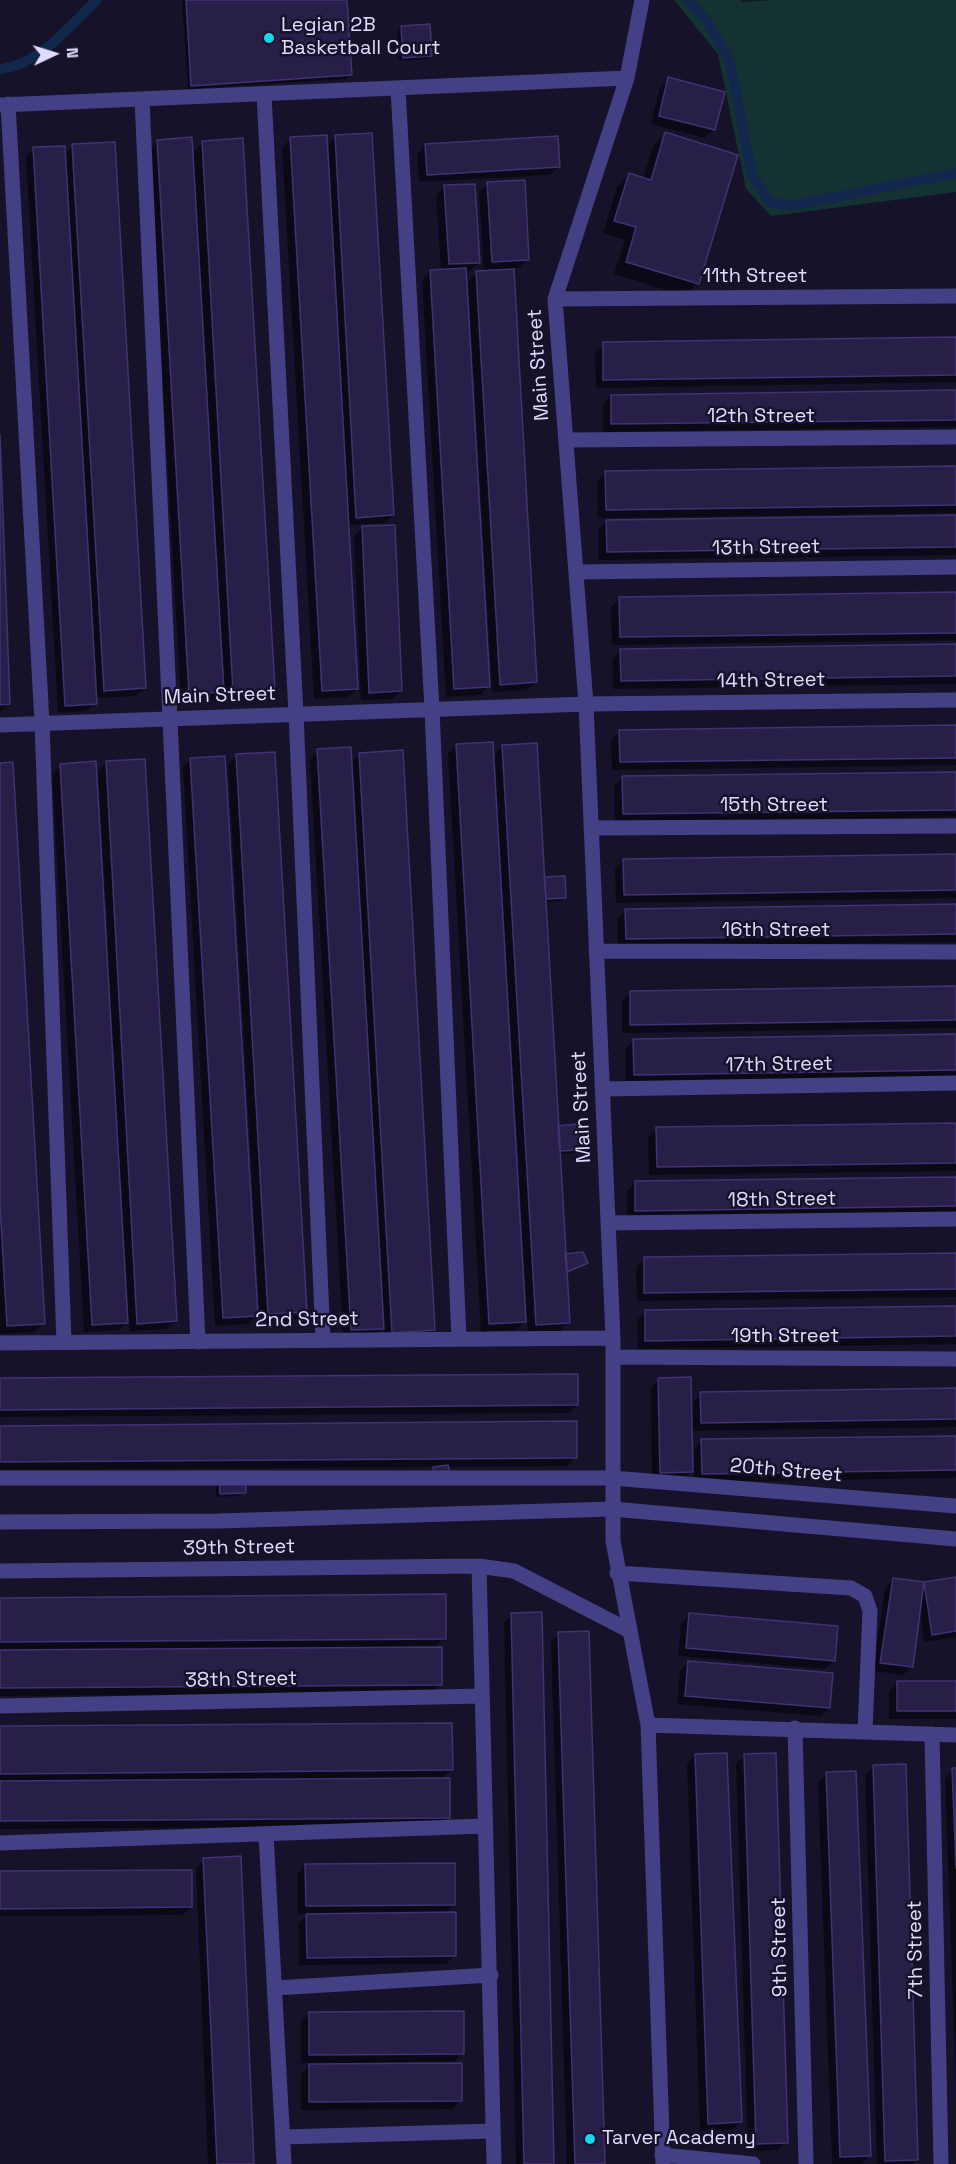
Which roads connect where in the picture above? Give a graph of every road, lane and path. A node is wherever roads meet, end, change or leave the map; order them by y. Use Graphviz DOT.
graph roads {
  1 [pos="642,0"];
  2 [pos="627,78"];
  3 [pos="398,88"];
  4 [pos="264,94"];
  5 [pos="142,99"];
  6 [pos="4,105"];
  7 [pos="956,296"];
  8 [pos="555,299"];
  9 [pos="956,437"];
  10 [pos="566,440"];
  11 [pos="956,567"];
  12 [pos="576,572"];
  13 [pos="956,700"];
  14 [pos="586,704"];
  15 [pos="432,709"];
  16 [pos="296,714"];
  17 [pos="170,718"];
  18 [pos="42,723"];
  19 [pos="0,725"];
  20 [pos="956,826"];
  21 [pos="591,828"];
  22 [pos="596,951"];
  23 [pos="956,952"];
  24 [pos="956,1083"];
  25 [pos="603,1089"];
  26 [pos="956,1219"];
  27 [pos="608,1223"];
  28 [pos="614,1338"];
  29 [pos="459,1339"];
  30 [pos="323,1340"];
  31 [pos="64,1342"];
  32 [pos="198,1342"];
  33 [pos="0,1343"];
  34 [pos="613,1357"];
  35 [pos="956,1359"];
  36 [pos="0,1478"];
  37 [pos="612,1478"];
  38 [pos="956,1506"];
  39 [pos="612,1511"];
  40 [pos="0,1522"];
  41 [pos="956,1539"];
  42 [pos="479,1566"];
  43 [pos="0,1571"];
  44 [pos="617,1573"];
  45 [pos="628,1630"];
  46 [pos="482,1696"];
  47 [pos="0,1706"];
  48 [pos="648,1725"];
  49 [pos="795,1728"];
  50 [pos="865,1731"];
  51 [pos="932,1734"];
  52 [pos="956,1735"];
  53 [pos="485,1826"];
  54 [pos="266,1834"];
  55 [pos="0,1843"];
  56 [pos="490,1976"];
  57 [pos="275,1988"];
  58 [pos="493,2131"];
  59 [pos="284,2137"];
  60 [pos="663,2160"];
  61 [pos="284,2164"];
  62 [pos="494,2164"];
  63 [pos="753,2164"];
  64 [pos="806,2164"];
  65 [pos="941,2164"];
  1 -- 2 [label="street, Main Street"];
  2 -- 3 [label="street"];
  2 -- 8 [label="street, Main Street"];
  3 -- 4 [label="street"];
  3 -- 15 [label="street"];
  4 -- 5 [label="street"];
  4 -- 16 [label="street"];
  5 -- 6 [label="street"];
  5 -- 17 [label="street"];
  6 -- 18 [label="street"];
  7 -- 8 [label="street, 11th Street"];
  8 -- 10 [label="street, Main Street"];
  9 -- 10 [label="street, 12th Street"];
  10 -- 12 [label="street, Main Street"];
  11 -- 12 [label="street, 13th Street"];
  12 -- 14 [label="street, Main Street"];
  13 -- 14 [label="street, 14th Street"];
  14 -- 15 [label="street, Main Street"];
  14 -- 21 [label="street, Main Street"];
  15 -- 16 [label="street, Main Street"];
  15 -- 29 [label="street"];
  16 -- 17 [label="street, Main Street"];
  16 -- 30 [label="street"];
  17 -- 18 [label="street, Main Street"];
  17 -- 32 [label="street"];
  18 -- 19 [label="street, Main Street"];
  18 -- 31 [label="street"];
  20 -- 21 [label="street, 15th Street"];
  21 -- 22 [label="street, Main Street"];
  22 -- 23 [label="street, 16th Street"];
  22 -- 25 [label="street, Main Street"];
  24 -- 25 [label="street, 17th Street"];
  25 -- 27 [label="street, Main Street"];
  26 -- 27 [label="street, 18th Street"];
  27 -- 28 [label="street, Main Street"];
  28 -- 29 [label="street, 2nd Street"];
  28 -- 34 [label="street, Main Street"];
  29 -- 30 [label="street, 2nd Street"];
  30 -- 32 [label="street, 2nd Street"];
  31 -- 32 [label="street, 2nd Street"];
  31 -- 33 [label="street, 2nd Street"];
  34 -- 35 [label="street, 19th Street"];
  34 -- 37 [label="street, Main Street"];
  36 -- 37 [label="street, 20th Street"];
  37 -- 38 [label="street, 20th Street"];
  37 -- 39 [label="street, Main Street"];
  39 -- 40 [label="street"];
  39 -- 41 [label="street"];
  39 -- 44 [label="street, Main Street"];
  42 -- 43 [label="street, 39th Street"];
  42 -- 45 [label="street, 39th Street"];
  42 -- 46 [label="street"];
  44 -- 45 [label="street, Main Street"];
  44 -- 50 [label="street"];
  45 -- 48 [label="street, Main Street"];
  46 -- 47 [label="street, 38th Street"];
  46 -- 53 [label="street"];
  48 -- 49 [label="street"];
  48 -- 60 [label="street, Main Street"];
  49 -- 50 [label="street"];
  49 -- 64 [label="street, 9th Street"];
  50 -- 51 [label="street"];
  51 -- 52 [label="street"];
  51 -- 65 [label="street, 7th Street"];
  53 -- 54 [label="street"];
  53 -- 56 [label="street"];
  54 -- 55 [label="street"];
  54 -- 57 [label="street"];
  56 -- 57 [label="street"];
  56 -- 58 [label="street"];
  57 -- 59 [label="street"];
  58 -- 59 [label="street"];
  58 -- 62 [label="street"];
  59 -- 61 [label="street"];
  60 -- 63 [label="street"];
}
